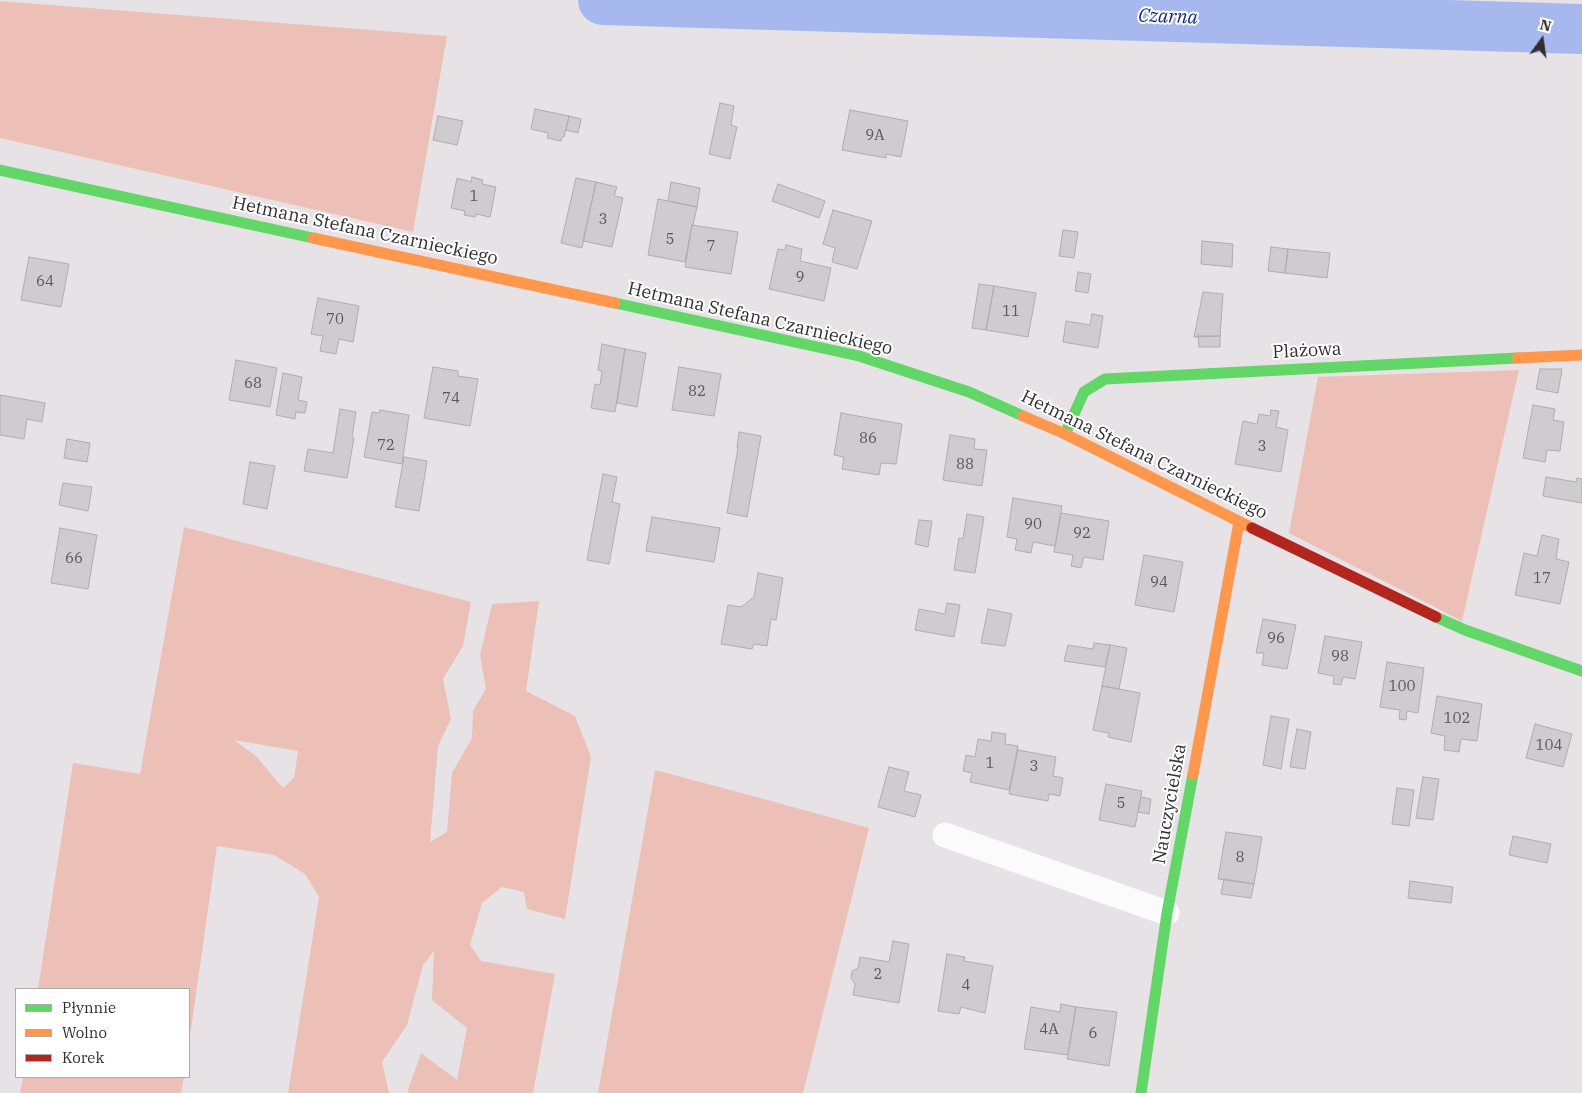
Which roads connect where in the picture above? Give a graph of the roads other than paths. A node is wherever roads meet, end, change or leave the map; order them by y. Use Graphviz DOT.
graph roads {
  1 [pos="0,170"];
  2 [pos="1582,355"];
  3 [pos="1065,434"];
  4 [pos="1239,522"];
  5 [pos="1582,671"];
  6 [pos="946,835"];
  7 [pos="1167,913"];
  8 [pos="1141,1093"];
  1 -- 3 [label="street, Hetmana Stefana Czarnieckiego"];
  2 -- 3 [label="street, Plażowa"];
  3 -- 4 [label="street, Hetmana Stefana Czarnieckiego"];
  4 -- 5 [label="street, Hetmana Stefana Czarnieckiego"];
  4 -- 7 [label="street, Nauczycielska"];
  6 -- 7 [label="street"];
  7 -- 8 [label="street, Nauczycielska"];
}
